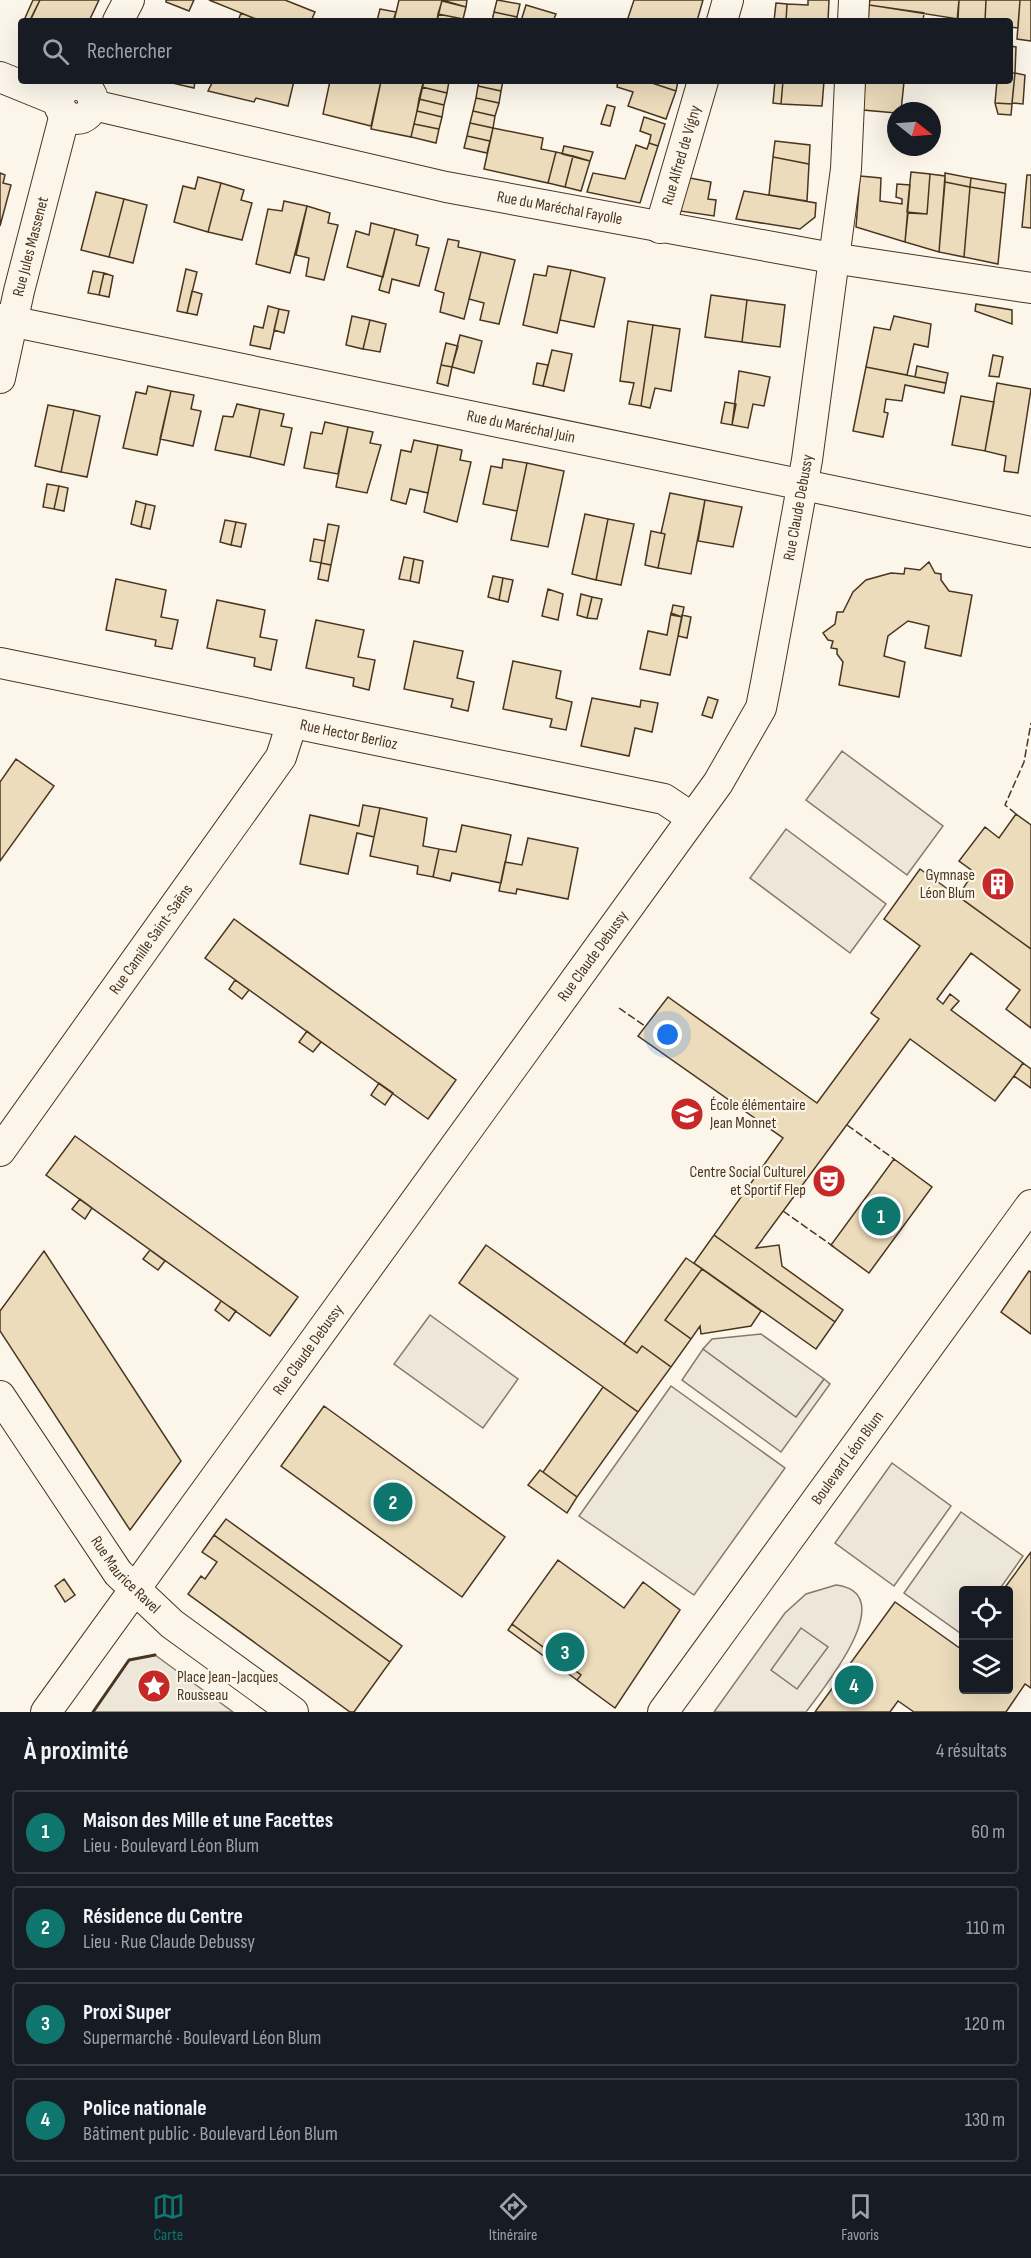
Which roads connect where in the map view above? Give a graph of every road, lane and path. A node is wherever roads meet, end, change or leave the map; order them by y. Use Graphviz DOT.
graph roads {
  1 [pos="129,0"];
  2 [pos="728,0"];
  3 [pos="854,0"];
  4 [pos="120,18"];
  5 [pos="723,18"];
  6 [pos="853,18"];
  7 [pos="0,77"];
  8 [pos="18,82"];
  9 [pos="26,84"];
  10 [pos="702,84"];
  11 [pos="850,84"];
  12 [pos="78,98"];
  13 [pos="660,228"];
  14 [pos="832,258"];
  15 [pos="1031,288"];
  16 [pos="6,320"];
  17 [pos="0,378"];
  18 [pos="803,485"];
  19 [pos="1031,532"];
  20 [pos="0,663"];
  21 [pos="292,723"];
  22 [pos="691,817"];
  23 [pos="0,1151"];
  24 [pos="1029,1214"];
  25 [pos="0,1395"];
  26 [pos="134,1589"];
  27 [pos="46,1712"];
  28 [pos="293,1712"];
  29 [pos="663,1712"];
  1 -- 4 [label="street"];
  2 -- 5 [label="street"];
  3 -- 6 [label="street"];
  7 -- 8 [label="street, Rue du Maréchal Fayolle"];
  9 -- 12 [label="street, Rue du Maréchal Fayolle"];
  10 -- 13 [label="street, Rue Alfred de Vigny"];
  11 -- 14 [label="street, Rue Claude Debussy"];
  12 -- 13 [label="street, Rue du Maréchal Fayolle"];
  12 -- 16 [label="street, Rue Jules Massenet"];
  13 -- 14 [label="street, Rue du Maréchal Fayolle"];
  14 -- 15 [label="street, Rue du Maréchal Fayolle"];
  14 -- 18 [label="street, Rue Claude Debussy"];
  16 -- 17 [label="street, Rue Jules Massenet"];
  16 -- 18 [label="street, Rue du Maréchal Juin"];
  18 -- 19 [label="street, Rue du Maréchal Juin"];
  18 -- 22 [label="street, Rue Claude Debussy"];
  20 -- 21 [label="street, Rue Hector Berlioz"];
  21 -- 22 [label="street, Rue Hector Berlioz"];
  21 -- 23 [label="street, Rue Camille Saint-Saëns"];
  22 -- 26 [label="street, Rue Claude Debussy"];
  24 -- 29 [label="street, Boulevard Léon Blum"];
  25 -- 26 [label="street, Rue Maurice Ravel"];
  26 -- 27 [label="street, Rue Claude Debussy"];
  26 -- 28 [label="street, Rue Maurice Ravel"];
}
